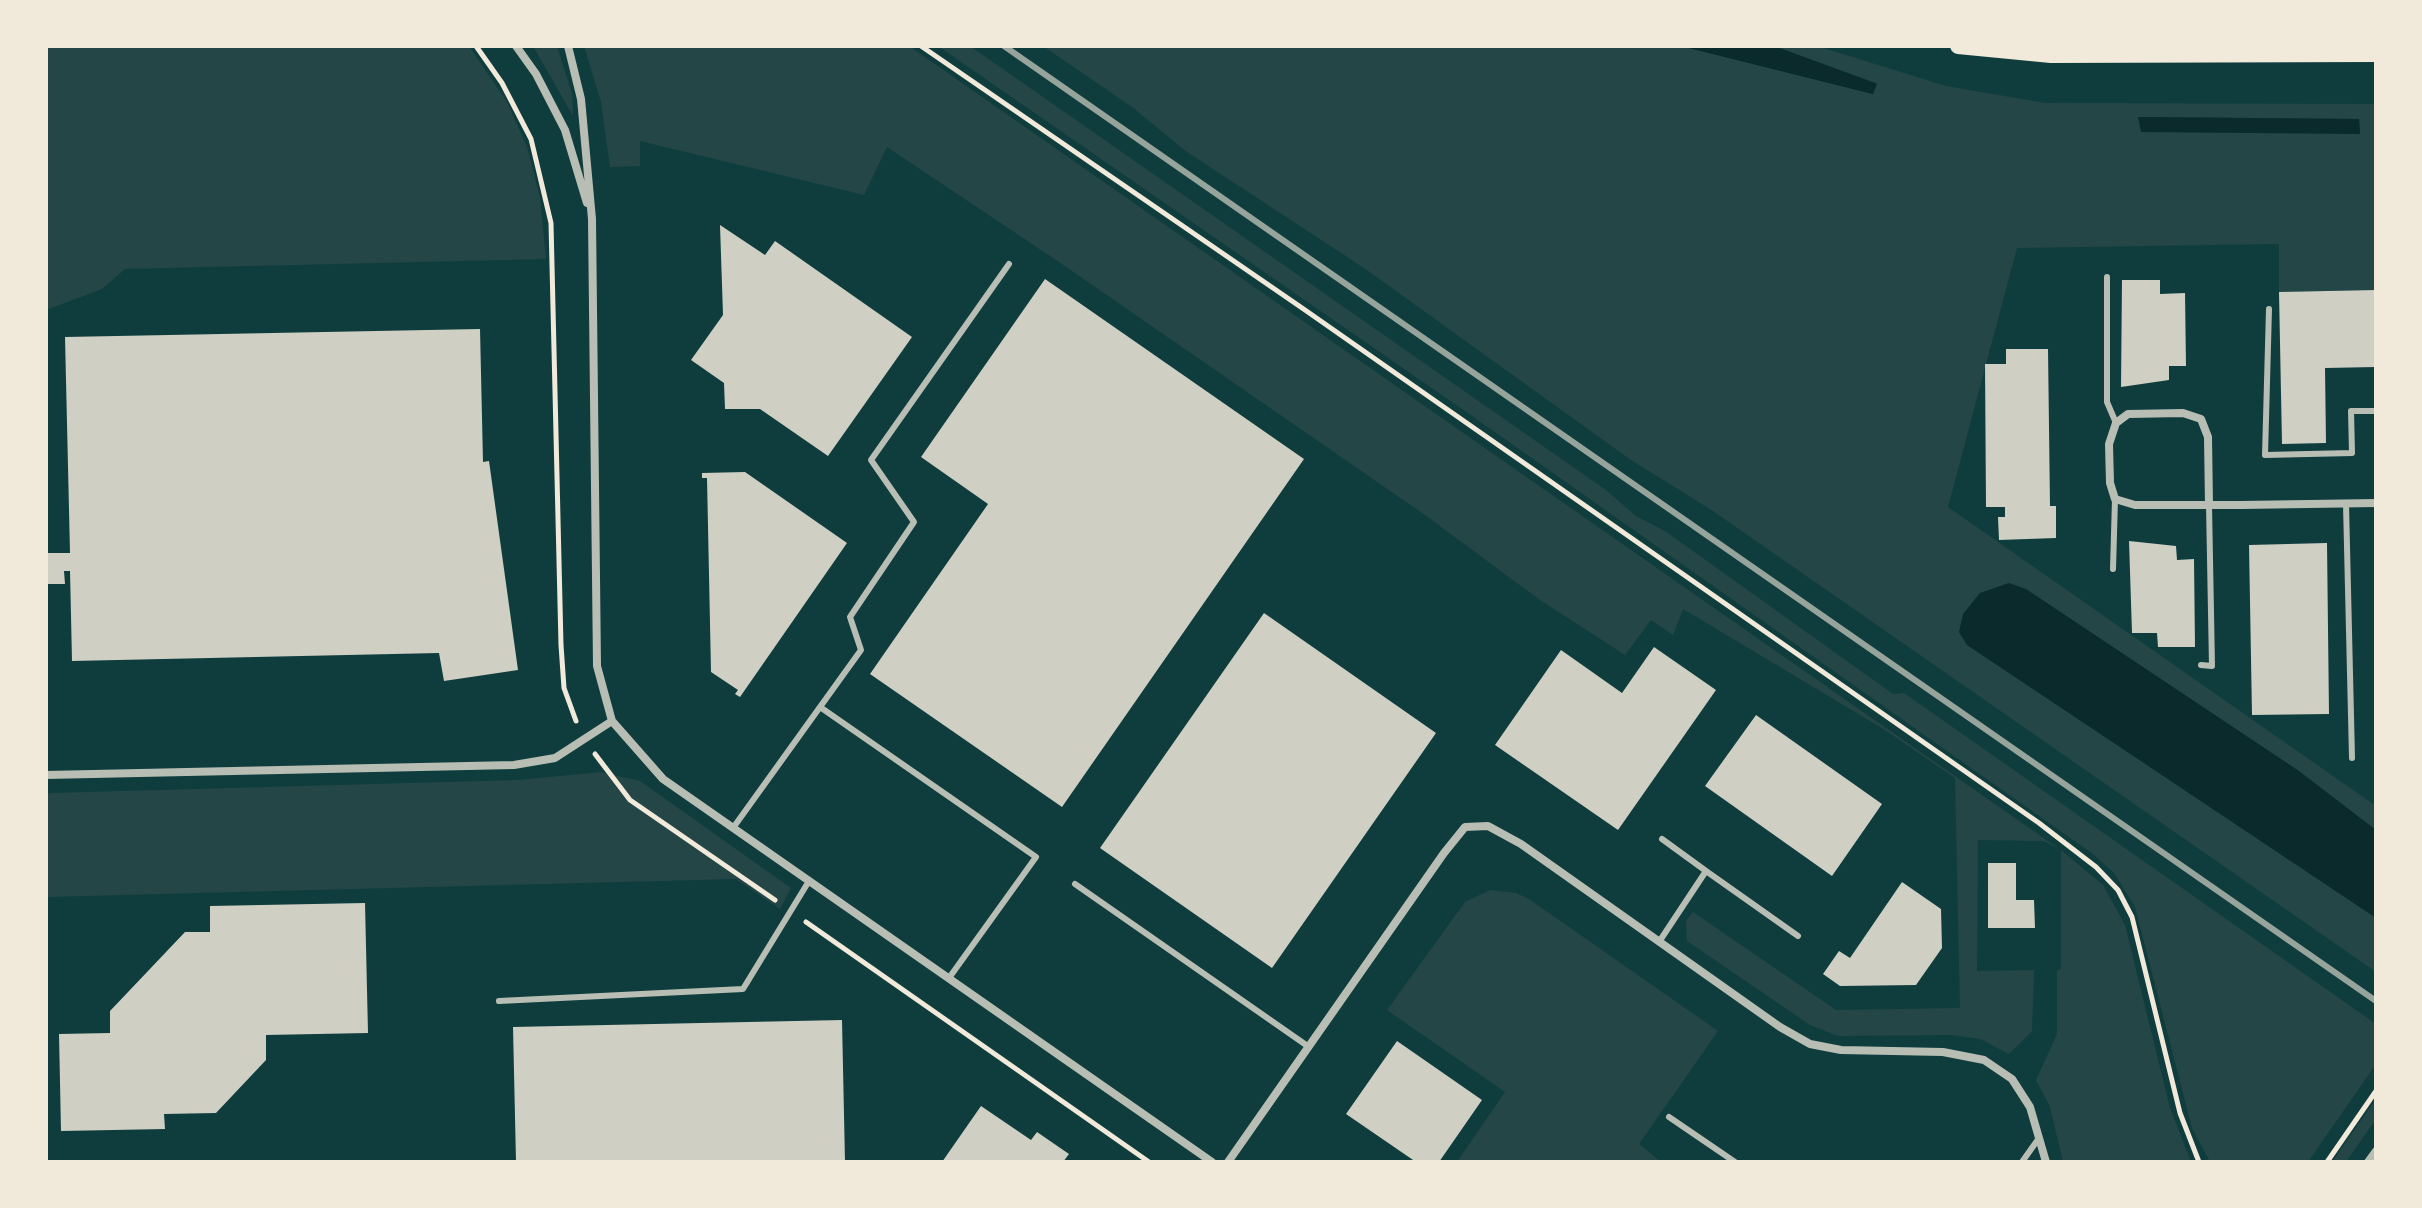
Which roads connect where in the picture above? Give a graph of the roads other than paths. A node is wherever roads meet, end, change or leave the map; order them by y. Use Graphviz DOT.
graph roads {
  1 [pos="516,46"];
  2 [pos="568,46"];
  3 [pos="1958,46"];
  4 [pos="2376,54"];
  5 [pos="592,219"];
  6 [pos="1009,264"];
  7 [pos="2107,277"];
  8 [pos="2269,309"];
  9 [pos="2376,411"];
  10 [pos="2116,423"];
  11 [pos="2115,499"];
  12 [pos="2376,503"];
  13 [pos="2346,504"];
  14 [pos="2209,505"];
  15 [pos="2113,569"];
  16 [pos="2201,665"];
  17 [pos="820,707"];
  18 [pos="612,721"];
  19 [pos="2352,758"];
  20 [pos="46,775"];
  21 [pos="733,828"];
  22 [pos="1662,839"];
  23 [pos="1706,871"];
  24 [pos="809,881"];
  25 [pos="1075,884"];
  26 [pos="1798,936"];
  27 [pos="1659,942"];
  28 [pos="949,978"];
  29 [pos="499,1001"];
  30 [pos="1309,1047"];
  31 [pos="1669,1117"];
  32 [pos="2039,1138"];
  33 [pos="2376,1151"];
  34 [pos="1212,1162"];
  35 [pos="1228,1162"];
  36 [pos="1735,1162"];
  37 [pos="2022,1162"];
  38 [pos="2046,1162"];
  39 [pos="2368,1162"];
  1 -- 5 [label="street"];
  2 -- 5 [label="street"];
  3 -- 4 [label="main road"];
  5 -- 18 [label="street"];
  6 -- 17 [label="lane"];
  7 -- 10 [label="lane"];
  8 -- 9 [label="lane"];
  10 -- 11 [label="street"];
  10 -- 14 [label="street"];
  11 -- 14 [label="street"];
  11 -- 15 [label="lane"];
  12 -- 13 [label="street"];
  13 -- 14 [label="street"];
  13 -- 19 [label="lane"];
  14 -- 16 [label="lane"];
  17 -- 21 [label="lane"];
  17 -- 28 [label="lane"];
  18 -- 20 [label="street"];
  18 -- 21 [label="street"];
  21 -- 24 [label="street"];
  22 -- 23 [label="lane"];
  23 -- 26 [label="lane"];
  23 -- 27 [label="lane"];
  24 -- 28 [label="street"];
  24 -- 29 [label="lane"];
  25 -- 30 [label="lane"];
  27 -- 30 [label="street"];
  27 -- 32 [label="street"];
  28 -- 34 [label="street"];
  30 -- 35 [label="street"];
  31 -- 36 [label="lane"];
  32 -- 37 [label="lane"];
  32 -- 38 [label="street"];
  33 -- 39 [label="street"];
}
